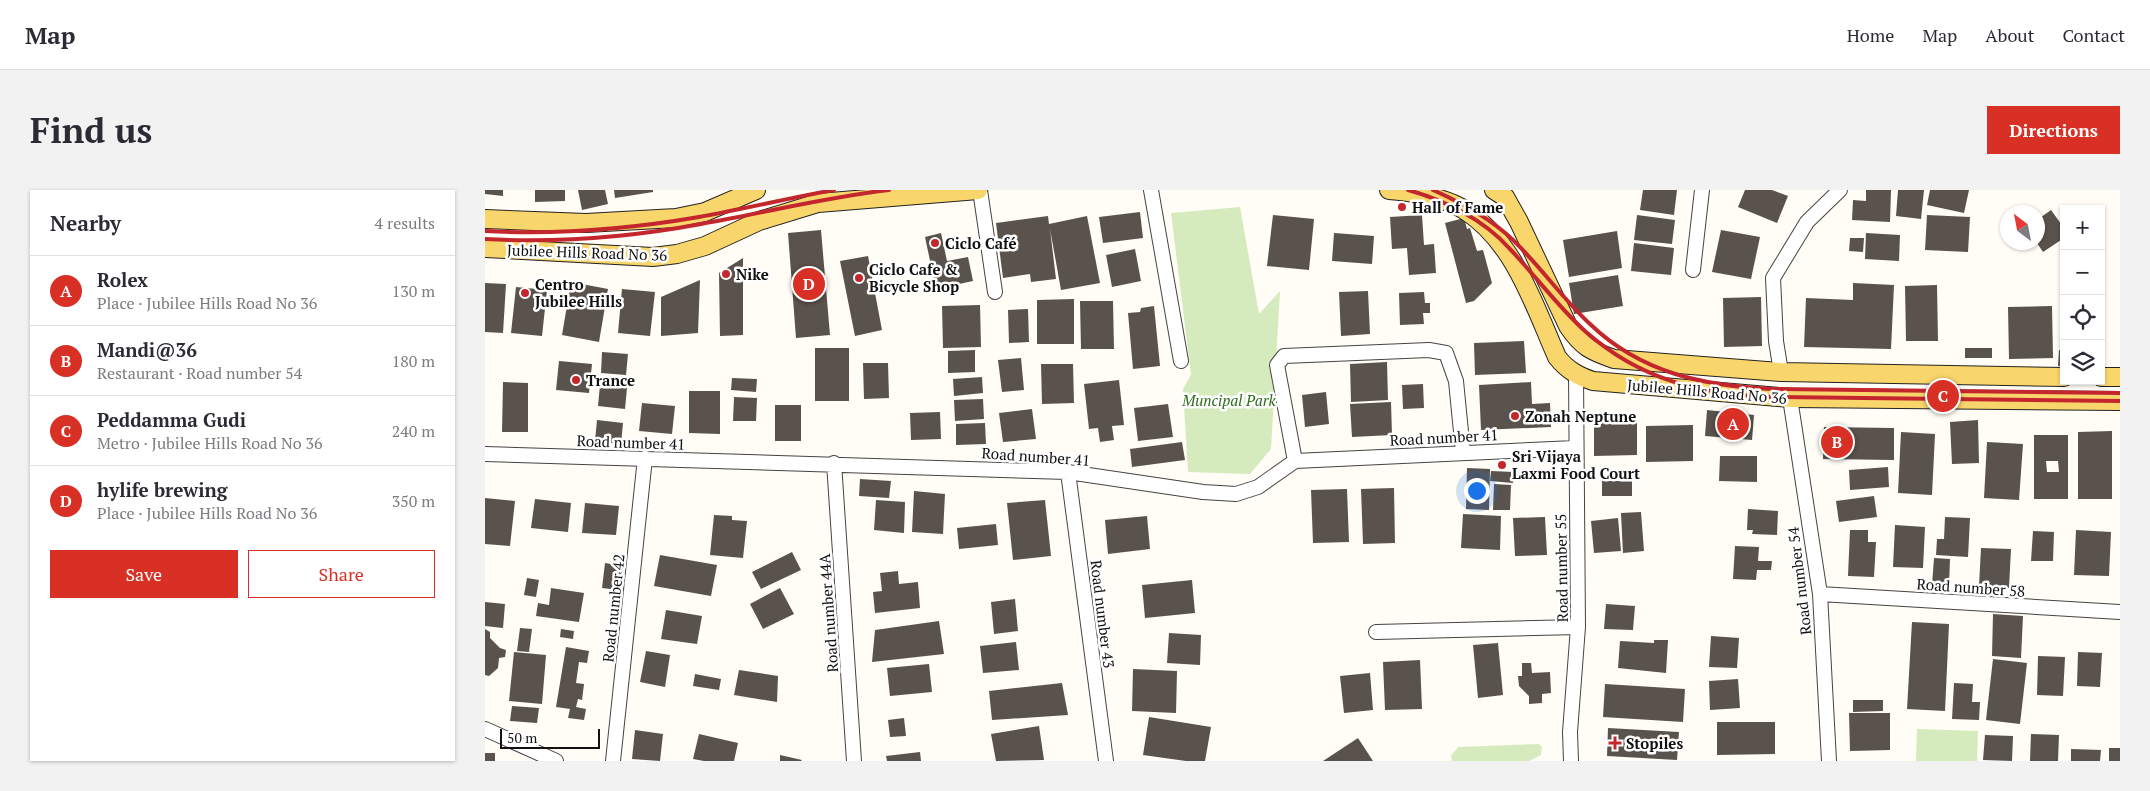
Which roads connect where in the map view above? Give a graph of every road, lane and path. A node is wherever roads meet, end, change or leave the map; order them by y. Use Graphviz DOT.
graph roads {
  1 [pos="756,190"];
  2 [pos="979,190"];
  3 [pos="1151,190"];
  4 [pos="1389,190"];
  5 [pos="1702,190"];
  6 [pos="1840,190"];
  7 [pos="1501,192"];
  8 [pos="485,219"];
  9 [pos="485,248"];
  10 [pos="1693,270"];
  11 [pos="995,292"];
  12 [pos="1181,361"];
  13 [pos="1781,372"];
  14 [pos="1576,375"];
  15 [pos="2060,376"];
  16 [pos="2105,377"];
  17 [pos="2120,378"];
  18 [pos="1790,398"];
  19 [pos="2120,401"];
  20 [pos="1575,448"];
  21 [pos="1463,452"];
  22 [pos="485,454"];
  23 [pos="645,458"];
  24 [pos="1295,461"];
  25 [pos="835,463"];
  26 [pos="1068,472"];
  27 [pos="1820,594"];
  28 [pos="2120,612"];
  29 [pos="1578,627"];
  30 [pos="1376,632"];
  31 [pos="485,729"];
  32 [pos="557,761"];
  33 [pos="613,761"];
  34 [pos="855,761"];
  35 [pos="1106,761"];
  36 [pos="1571,761"];
  37 [pos="1829,761"];
  1 -- 8 [label="main road, Jubilee Hills Road No 36"];
  2 -- 9 [label="main road, Jubilee Hills Road No 36"];
  2 -- 11 [label="street"];
  3 -- 12 [label="street"];
  4 -- 14 [label="main road, Jubilee Hills Road No 36"];
  5 -- 10 [label="street"];
  6 -- 13 [label="street"];
  7 -- 13 [label="main road, Jubilee Hills Road No 36"];
  13 -- 15 [label="main road, Jubilee Hills Road No 36"];
  14 -- 18 [label="main road, Jubilee Hills Road No 36"];
  14 -- 20 [label="street, Road number 55"];
  16 -- 17 [label="main road"];
  18 -- 19 [label="main road, Jubilee Hills Road No 36"];
  18 -- 27 [label="street, Road number 54"];
  20 -- 21 [label="street, Road number 41"];
  20 -- 29 [label="street, Road number 55"];
  21 -- 24 [label="street, Road number 41"];
  21 -- 24 [label="street"];
  22 -- 23 [label="street, Road number 41"];
  23 -- 25 [label="street, Road number 41"];
  23 -- 33 [label="street, Road number 42"];
  24 -- 26 [label="street, Road number 41"];
  25 -- 26 [label="street, Road number 41"];
  25 -- 34 [label="street, Road number 44A"];
  26 -- 35 [label="street, Road number 43"];
  27 -- 28 [label="street, Road number 58"];
  27 -- 37 [label="street, Road number 54"];
  29 -- 30 [label="street"];
  29 -- 36 [label="street, Road number 55"];
  31 -- 32 [label="street"];
}
